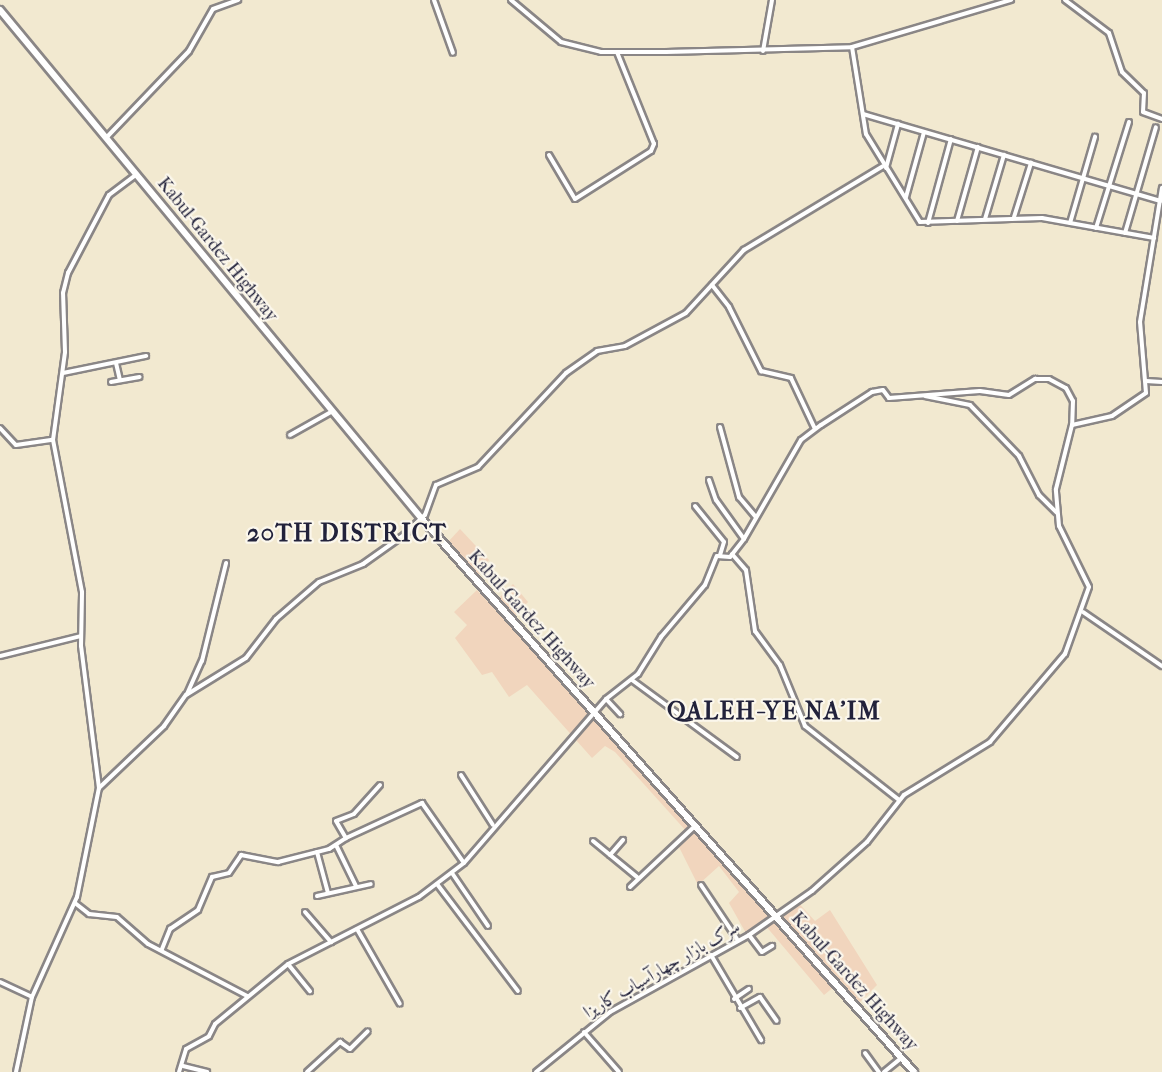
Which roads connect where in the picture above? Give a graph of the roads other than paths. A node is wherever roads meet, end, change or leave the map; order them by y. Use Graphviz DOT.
graph roads {
  1 [pos="238,0"];
  2 [pos="434,0"];
  3 [pos="512,0"];
  4 [pos="772,0"];
  5 [pos="1011,0"];
  6 [pos="1065,0"];
  7 [pos="0,10"];
  8 [pos="852,47"];
  9 [pos="763,51"];
  10 [pos="617,52"];
  11 [pos="453,53"];
  12 [pos="863,114"];
  13 [pos="1162,119"];
  14 [pos="1129,122"];
  15 [pos="898,124"];
  16 [pos="1156,127"];
  17 [pos="924,132"];
  18 [pos="1095,137"];
  19 [pos="106,138"];
  20 [pos="951,140"];
  21 [pos="978,147"];
  22 [pos="549,155"];
  23 [pos="1005,155"];
  24 [pos="1031,163"];
  25 [pos="885,167"];
  26 [pos="136,175"];
  27 [pos="1082,178"];
  28 [pos="1111,186"];
  29 [pos="1162,188"];
  30 [pos="1136,193"];
  31 [pos="906,198"];
  32 [pos="1161,201"];
  33 [pos="1014,217"];
  34 [pos="985,219"];
  35 [pos="957,221"];
  36 [pos="928,223"];
  37 [pos="1070,223"];
  38 [pos="1096,228"];
  39 [pos="1125,233"];
  40 [pos="1154,238"];
  41 [pos="711,285"];
  42 [pos="146,356"];
  43 [pos="116,363"];
  44 [pos="63,372"];
  45 [pos="140,377"];
  46 [pos="120,380"];
  47 [pos="1146,381"];
  48 [pos="111,382"];
  49 [pos="1162,382"];
  50 [pos="916,394"];
  51 [pos="331,412"];
  52 [pos="1072,425"];
  53 [pos="720,427"];
  54 [pos="0,428"];
  55 [pos="815,429"];
  56 [pos="290,435"];
  57 [pos="52,440"];
  58 [pos="709,480"];
  59 [pos="696,506"];
  60 [pos="1058,514"];
  61 [pos="755,516"];
  62 [pos="422,519"];
  63 [pos="744,539"];
  64 [pos="732,554"];
  65 [pos="720,555"];
  66 [pos="226,563"];
  67 [pos="1083,612"];
  68 [pos="81,636"];
  69 [pos="0,656"];
  70 [pos="1162,666"];
  71 [pos="632,680"];
  72 [pos="186,695"];
  73 [pos="606,699"];
  74 [pos="620,714"];
  75 [pos="596,716"];
  76 [pos="737,757"];
  77 [pos="461,775"];
  78 [pos="380,785"];
  79 [pos="99,788"];
  80 [pos="899,800"];
  81 [pos="493,825"];
  82 [pos="694,827"];
  83 [pos="346,838"];
  84 [pos="623,840"];
  85 [pos="593,841"];
  86 [pos="336,845"];
  87 [pos="317,852"];
  88 [pos="610,855"];
  89 [pos="464,863"];
  90 [pos="452,873"];
  91 [pos="637,877"];
  92 [pos="371,884"];
  93 [pos="437,884"];
  94 [pos="701,885"];
  95 [pos="356,886"];
  96 [pos="630,887"];
  97 [pos="328,893"];
  98 [pos="317,896"];
  99 [pos="75,903"];
  100 [pos="305,912"];
  101 [pos="775,916"];
  102 [pos="488,926"];
  103 [pos="357,929"];
  104 [pos="749,935"];
  105 [pos="737,939"];
  106 [pos="331,942"];
  107 [pos="772,946"];
  108 [pos="162,949"];
  109 [pos="711,955"];
  110 [pos="288,964"];
  111 [pos="0,982"];
  112 [pos="749,989"];
  113 [pos="310,991"];
  114 [pos="518,991"];
  115 [pos="247,996"];
  116 [pos="32,997"];
  117 [pos="734,999"];
  118 [pos="400,1004"];
  119 [pos="740,1008"];
  120 [pos="777,1021"];
  121 [pos="368,1031"];
  122 [pos="584,1032"];
  123 [pos="761,1041"];
  124 [pos="865,1053"];
  125 [pos="901,1058"];
  126 [pos="183,1066"];
  127 [pos="16,1072"];
  128 [pos="178,1072"];
  129 [pos="207,1072"];
  130 [pos="308,1072"];
  131 [pos="536,1072"];
  132 [pos="619,1072"];
  133 [pos="879,1072"];
  134 [pos="884,1072"];
  135 [pos="914,1072"];
  1 -- 19 [label="street"];
  2 -- 11 [label="street"];
  3 -- 10 [label="street"];
  4 -- 9 [label="street"];
  5 -- 8 [label="street"];
  6 -- 13 [label="street"];
  7 -- 19 [label="highway, Kabul-Gardez Highway"];
  8 -- 9 [label="street"];
  8 -- 12 [label="street"];
  9 -- 10 [label="street"];
  10 -- 22 [label="street"];
  12 -- 15 [label="street"];
  12 -- 25 [label="street"];
  14 -- 28 [label="street"];
  15 -- 17 [label="street"];
  15 -- 25 [label="street"];
  16 -- 30 [label="street"];
  17 -- 20 [label="street"];
  17 -- 31 [label="street"];
  18 -- 27 [label="street"];
  19 -- 26 [label="highway, Kabul-Gardez Highway"];
  20 -- 21 [label="street"];
  20 -- 36 [label="street"];
  21 -- 23 [label="street"];
  21 -- 35 [label="street"];
  23 -- 24 [label="street"];
  23 -- 34 [label="street"];
  24 -- 27 [label="street"];
  24 -- 33 [label="street"];
  25 -- 31 [label="street"];
  25 -- 41 [label="street"];
  26 -- 44 [label="street"];
  26 -- 51 [label="highway, Kabul-Gardez Highway"];
  27 -- 28 [label="street"];
  27 -- 37 [label="street"];
  28 -- 30 [label="street"];
  28 -- 38 [label="street"];
  29 -- 32 [label="street"];
  30 -- 32 [label="street"];
  30 -- 39 [label="street"];
  31 -- 36 [label="street"];
  32 -- 40 [label="street"];
  33 -- 34 [label="street"];
  33 -- 37 [label="street"];
  34 -- 35 [label="street"];
  35 -- 36 [label="street"];
  37 -- 38 [label="street"];
  38 -- 39 [label="street"];
  39 -- 40 [label="street"];
  40 -- 47 [label="street"];
  41 -- 55 [label="street"];
  41 -- 62 [label="street"];
  42 -- 43 [label="street"];
  43 -- 44 [label="street"];
  43 -- 46 [label="street"];
  44 -- 57 [label="street"];
  45 -- 46 [label="street"];
  46 -- 48 [label="street"];
  47 -- 49 [label="street"];
  47 -- 52 [label="street"];
  50 -- 52 [label="street"];
  50 -- 55 [label="street"];
  50 -- 60 [label="street"];
  51 -- 56 [label="street"];
  51 -- 62 [label="highway, Kabul-Gardez Highway"];
  52 -- 60 [label="street"];
  53 -- 61 [label="street"];
  54 -- 57 [label="street"];
  55 -- 61 [label="street"];
  57 -- 68 [label="street"];
  58 -- 63 [label="street"];
  59 -- 65 [label="street"];
  60 -- 67 [label="street, سرک بازار چهارآسیاب کاریزا"];
  61 -- 63 [label="street"];
  62 -- 72 [label="street"];
  62 -- 75 [label="highway, Kabul-Gardez Highway"];
  63 -- 64 [label="street"];
  64 -- 65 [label="street"];
  64 -- 80 [label="street"];
  65 -- 71 [label="street"];
  66 -- 72 [label="street"];
  67 -- 70 [label="street"];
  67 -- 80 [label="street, سرک بازار چهارآسیاب کاریزا"];
  68 -- 69 [label="street"];
  68 -- 79 [label="street"];
  71 -- 73 [label="street"];
  71 -- 76 [label="street"];
  72 -- 79 [label="street"];
  73 -- 74 [label="street"];
  73 -- 75 [label="street"];
  75 -- 81 [label="street"];
  75 -- 82 [label="highway, Kabul-Gardez Highway"];
  77 -- 81 [label="street"];
  78 -- 83 [label="street"];
  79 -- 99 [label="street"];
  80 -- 101 [label="street, سرک بازار چهارآسیاب کاریزا"];
  81 -- 89 [label="street"];
  82 -- 91 [label="street"];
  82 -- 101 [label="highway, Kabul-Gardez Highway"];
  83 -- 86 [label="street"];
  83 -- 89 [label="street"];
  84 -- 88 [label="street"];
  85 -- 88 [label="street"];
  86 -- 87 [label="street"];
  86 -- 95 [label="street"];
  87 -- 97 [label="street"];
  87 -- 108 [label="street"];
  88 -- 91 [label="street"];
  89 -- 90 [label="street"];
  90 -- 93 [label="street"];
  90 -- 102 [label="street"];
  91 -- 96 [label="street"];
  92 -- 95 [label="street"];
  93 -- 103 [label="street"];
  93 -- 114 [label="street"];
  94 -- 105 [label="street"];
  95 -- 97 [label="street"];
  97 -- 98 [label="street"];
  99 -- 108 [label="street"];
  99 -- 116 [label="street"];
  100 -- 106 [label="street"];
  101 -- 104 [label="street, سرک بازار چهارآسیاب کاریزا"];
  101 -- 125 [label="highway, Kabul-Gardez Highway"];
  103 -- 106 [label="street"];
  103 -- 118 [label="street"];
  104 -- 105 [label="street, سرک بازار چهارآسیاب کاریزا"];
  104 -- 107 [label="street"];
  105 -- 109 [label="street, سرک بازار چهارآسیاب کاریزا"];
  106 -- 110 [label="street"];
  108 -- 115 [label="street"];
  109 -- 117 [label="street"];
  109 -- 122 [label="street, سرک بازار چهارآسیاب کاریزا"];
  110 -- 113 [label="street"];
  110 -- 115 [label="street"];
  111 -- 116 [label="street"];
  112 -- 117 [label="street"];
  115 -- 126 [label="street"];
  116 -- 127 [label="street"];
  117 -- 119 [label="street"];
  119 -- 120 [label="street"];
  119 -- 123 [label="street"];
  121 -- 130 [label="street"];
  122 -- 131 [label="street, سرک بازار چهارآسیاب کاریزا"];
  122 -- 132 [label="street"];
  124 -- 133 [label="street"];
  125 -- 134 [label="street"];
  125 -- 135 [label="highway, Kabul-Gardez Highway"];
  126 -- 128 [label="street"];
  126 -- 129 [label="street"];
}
